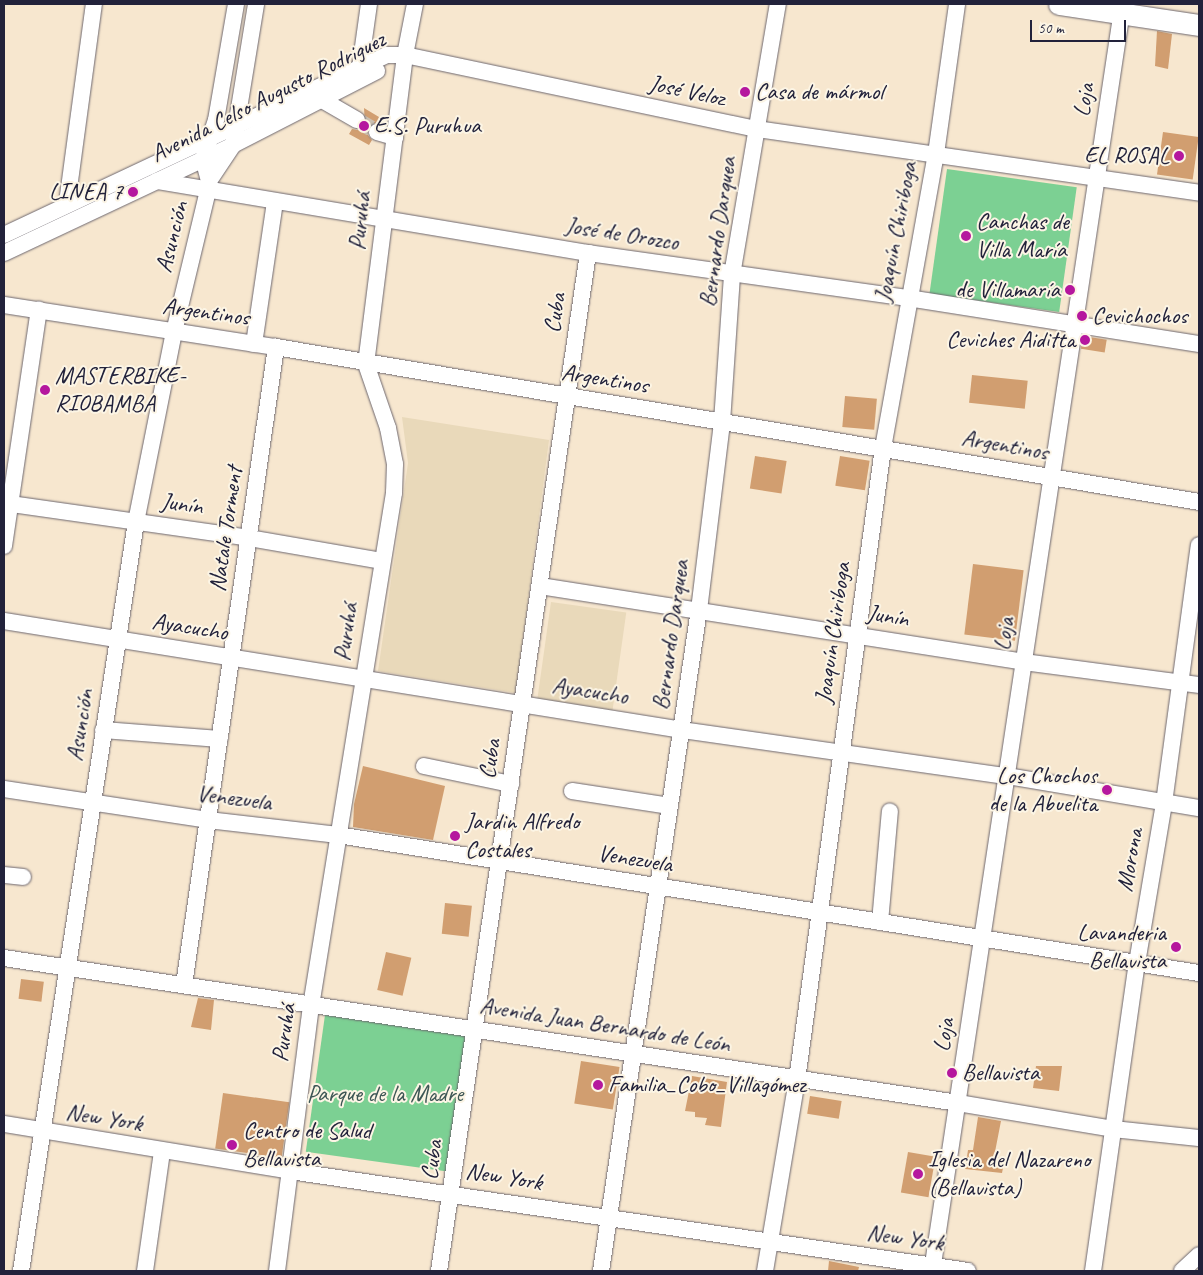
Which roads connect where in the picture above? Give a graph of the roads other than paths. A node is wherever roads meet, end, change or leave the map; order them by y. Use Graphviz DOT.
graph roads {
  1 [pos="94,4"];
  2 [pos="236,4"];
  3 [pos="256,4"];
  4 [pos="369,4"];
  5 [pos="415,4"];
  6 [pos="778,4"];
  7 [pos="957,4"];
  8 [pos="1058,4"];
  9 [pos="1122,8"];
  10 [pos="1199,25"];
  11 [pos="405,55"];
  12 [pos="360,68"];
  13 [pos="324,101"];
  14 [pos="357,120"];
  15 [pos="238,124"];
  16 [pos="757,129"];
  17 [pos="377,132"];
  18 [pos="212,136"];
  19 [pos="395,137"];
  20 [pos="234,145"];
  21 [pos="936,154"];
  22 [pos="203,159"];
  23 [pos="1097,178"];
  24 [pos="157,181"];
  25 [pos="209,185"];
  26 [pos="1199,193"];
  27 [pos="275,202"];
  28 [pos="67,203"];
  29 [pos="384,220"];
  30 [pos="4,235"];
  31 [pos="4,253"];
  32 [pos="588,253"];
  33 [pos="732,275"];
  34 [pos="908,298"];
  35 [pos="4,306"];
  36 [pos="39,310"];
  37 [pos="1075,324"];
  38 [pos="174,332"];
  39 [pos="254,344"];
  40 [pos="1199,344"];
  41 [pos="276,347"];
  42 [pos="366,364"];
  43 [pos="566,397"];
  44 [pos="722,422"];
  45 [pos="883,448"];
  46 [pos="1051,477"];
  47 [pos="1199,502"];
  48 [pos="7,503"];
  49 [pos="136,522"];
  50 [pos="249,538"];
  51 [pos="1199,545"];
  52 [pos="4,546"];
  53 [pos="382,561"];
  54 [pos="540,586"];
  55 [pos="699,610"];
  56 [pos="4,620"];
  57 [pos="857,635"];
  58 [pos="117,639"];
  59 [pos="232,658"];
  60 [pos="1024,662"];
  61 [pos="363,680"];
  62 [pos="1181,683"];
  63 [pos="1199,685"];
  64 [pos="522,705"];
  65 [pos="103,730"];
  66 [pos="682,730"];
  67 [pos="220,738"];
  68 [pos="841,752"];
  69 [pos="424,766"];
  70 [pos="1007,776"];
  71 [pos="510,784"];
  72 [pos="4,789"];
  73 [pos="572,791"];
  74 [pos="92,801"];
  75 [pos="1164,802"];
  76 [pos="670,806"];
  77 [pos="1199,808"];
  78 [pos="890,811"];
  79 [pos="208,820"];
  80 [pos="338,835"];
  81 [pos="499,861"];
  82 [pos="4,875"];
  83 [pos="23,878"];
  84 [pos="658,886"];
  85 [pos="819,912"];
  86 [pos="880,922"];
  87 [pos="983,938"];
  88 [pos="4,958"];
  89 [pos="1137,963"];
  90 [pos="67,966"];
  91 [pos="1199,973"];
  92 [pos="184,985"];
  93 [pos="311,1006"];
  94 [pos="474,1029"];
  95 [pos="633,1053"];
  96 [pos="797,1080"];
  97 [pos="958,1103"];
  98 [pos="4,1124"];
  99 [pos="1113,1129"];
  100 [pos="45,1132"];
  101 [pos="1199,1138"];
  102 [pos="162,1151"];
  103 [pos="290,1171"];
  104 [pos="451,1193"];
  105 [pos="609,1217"];
  106 [pos="770,1242"];
  107 [pos="1199,1255"];
  108 [pos="933,1269"];
  109 [pos="21,1271"];
  110 [pos="145,1271"];
  111 [pos="277,1271"];
  112 [pos="438,1271"];
  113 [pos="601,1271"];
  114 [pos="766,1271"];
  115 [pos="968,1271"];
  116 [pos="1092,1271"];
  117 [pos="1182,1271"];
  1 -- 28 [label="street"];
  2 -- 18 [label="street"];
  3 -- 15 [label="street"];
  4 -- 12 [label="street"];
  5 -- 11 [label="street, Puruhá"];
  6 -- 16 [label="street, Bernardo Darquea"];
  7 -- 21 [label="street, Joaquín Chiriboga"];
  8 -- 9 [label="main road"];
  9 -- 10 [label="main road"];
  9 -- 23 [label="street, Loja"];
  11 -- 12 [label="street, Avenida Celso Augusto Rodriguez"];
  11 -- 13 [label="street, Avenida Celso Augusto Rodriguez"];
  11 -- 16 [label="street, José Veloz"];
  11 -- 19 [label="street, Puruhá"];
  12 -- 15 [label="street, Avenida Celso Augusto Rodriguez"];
  13 -- 14 [label="street"];
  13 -- 20 [label="street, Avenida Celso Augusto Rodriguez"];
  15 -- 18 [label="street, Avenida Celso Augusto Rodriguez"];
  15 -- 20 [label="street"];
  16 -- 21 [label="street, José Veloz"];
  16 -- 33 [label="street, Bernardo Darquea"];
  17 -- 19 [label="street"];
  18 -- 22 [label="street"];
  18 -- 28 [label="street, Avenida Celso Augusto Rodriguez"];
  19 -- 29 [label="street, Puruhá"];
  20 -- 22 [label="street, Avenida Celso Augusto Rodriguez"];
  20 -- 25 [label="street, Asunción"];
  21 -- 23 [label="street, José Veloz"];
  21 -- 34 [label="street, Joaquín Chiriboga"];
  22 -- 24 [label="street, Avenida Celso Augusto Rodriguez"];
  22 -- 25 [label="street, Asunción"];
  23 -- 26 [label="street, José Veloz"];
  23 -- 37 [label="street, Loja"];
  24 -- 25 [label="street, José de Orozco"];
  24 -- 31 [label="street, Avenida Celso Augusto Rodriguez"];
  25 -- 27 [label="street, José de Orozco"];
  25 -- 38 [label="street, Asunción"];
  27 -- 29 [label="street, José de Orozco"];
  27 -- 39 [label="street"];
  28 -- 30 [label="street, Avenida Celso Augusto Rodriguez"];
  29 -- 32 [label="street, José de Orozco"];
  29 -- 42 [label="street, Puruhá"];
  32 -- 33 [label="street, José de Orozco"];
  32 -- 43 [label="street, Cuba"];
  33 -- 34 [label="street, José de Orozco"];
  33 -- 44 [label="street, Bernardo Darquea"];
  34 -- 37 [label="street, José de Orozco"];
  34 -- 45 [label="street, Joaquín Chiriboga"];
  35 -- 36 [label="street, Argentinos"];
  36 -- 38 [label="street, Argentinos"];
  36 -- 48 [label="street"];
  37 -- 40 [label="street, José de Orozco"];
  37 -- 46 [label="street, Loja"];
  38 -- 39 [label="street, Argentinos"];
  38 -- 49 [label="street, Asunción"];
  39 -- 41 [label="street, Argentinos"];
  41 -- 42 [label="street, Argentinos"];
  41 -- 50 [label="street, Natale Torment"];
  42 -- 43 [label="street, Argentinos"];
  42 -- 53 [label="street, Puruhá"];
  43 -- 44 [label="street, Argentinos"];
  43 -- 54 [label="street, Cuba"];
  44 -- 45 [label="street, Argentinos"];
  44 -- 55 [label="street, Bernardo Darquea"];
  45 -- 46 [label="street, Argentinos"];
  45 -- 57 [label="street, Joaquín Chiriboga"];
  46 -- 47 [label="street, Argentinos"];
  46 -- 60 [label="street, Loja"];
  48 -- 49 [label="street, Junín"];
  48 -- 52 [label="street"];
  49 -- 50 [label="street, Junín"];
  49 -- 58 [label="street, Asunción"];
  50 -- 53 [label="street, Junín"];
  50 -- 59 [label="street, Natale Torment"];
  51 -- 62 [label="street, Morona"];
  53 -- 61 [label="street, Puruhá"];
  54 -- 55 [label="street, Junín"];
  54 -- 64 [label="street, Cuba"];
  55 -- 57 [label="street, Junín"];
  55 -- 66 [label="street, Bernardo Darquea"];
  56 -- 58 [label="street, Ayacucho"];
  57 -- 60 [label="street, Junín"];
  57 -- 68 [label="street, Joaquín Chiriboga"];
  58 -- 59 [label="street, Ayacucho"];
  58 -- 65 [label="street, Asunción"];
  59 -- 61 [label="street, Ayacucho"];
  59 -- 67 [label="street, Natale Torment"];
  60 -- 62 [label="street, Junín"];
  60 -- 70 [label="street, Loja"];
  61 -- 64 [label="street, Ayacucho"];
  61 -- 80 [label="street, Puruhá"];
  62 -- 63 [label="street, Junín"];
  62 -- 75 [label="street, Morona"];
  64 -- 66 [label="street, Ayacucho"];
  64 -- 71 [label="street, Cuba"];
  65 -- 67 [label="street"];
  65 -- 74 [label="street, Asunción"];
  66 -- 68 [label="street, Ayacucho"];
  66 -- 76 [label="street, Bernardo Darquea"];
  67 -- 79 [label="street, Natale Torment"];
  68 -- 70 [label="street, Ayacucho"];
  68 -- 85 [label="street, Joaquín Chiriboga"];
  69 -- 71 [label="street"];
  70 -- 75 [label="street, Ayacucho"];
  70 -- 87 [label="street, Loja"];
  71 -- 81 [label="street, Cuba"];
  72 -- 74 [label="street, Venezuela"];
  73 -- 76 [label="street"];
  74 -- 79 [label="street, Venezuela"];
  74 -- 90 [label="street, Asunción"];
  75 -- 77 [label="street, Ayacucho"];
  75 -- 89 [label="street, Morona"];
  76 -- 84 [label="street, Bernardo Darquea"];
  78 -- 86 [label="street"];
  79 -- 80 [label="street, Venezuela"];
  79 -- 92 [label="street, Natale Torment"];
  80 -- 81 [label="street, Venezuela"];
  80 -- 93 [label="street, Puruhá"];
  81 -- 84 [label="street, Venezuela"];
  81 -- 94 [label="street, Cuba"];
  82 -- 83 [label="street"];
  84 -- 85 [label="street, Venezuela"];
  84 -- 95 [label="street, Bernardo Darquea"];
  85 -- 86 [label="street, Venezuela"];
  85 -- 96 [label="street, Joaquín Chiriboga"];
  86 -- 87 [label="street, Venezuela"];
  87 -- 89 [label="street, Venezuela"];
  87 -- 97 [label="street, Loja"];
  88 -- 90 [label="street, Avenida Juan Bernardo de León"];
  89 -- 91 [label="street, Venezuela"];
  89 -- 99 [label="street, Morona"];
  90 -- 92 [label="street, Avenida Juan Bernardo de León"];
  90 -- 100 [label="street, Asunción"];
  92 -- 93 [label="street, Avenida Juan Bernardo de León"];
  93 -- 94 [label="street, Avenida Juan Bernardo de León"];
  93 -- 103 [label="street, Puruhá"];
  94 -- 95 [label="street, Avenida Juan Bernardo de León"];
  94 -- 104 [label="street, Cuba"];
  95 -- 96 [label="street, Avenida Juan Bernardo de León"];
  95 -- 105 [label="street, Bernardo Darquea"];
  96 -- 97 [label="street, Avenida Juan Bernardo de León"];
  96 -- 106 [label="street, Joaquín Chiriboga"];
  97 -- 99 [label="street, Avenida Juan Bernardo de León"];
  97 -- 108 [label="street, Loja"];
  98 -- 100 [label="street, New York"];
  99 -- 101 [label="street, Avenida Juan Bernardo de León"];
  99 -- 116 [label="street, Morona"];
  100 -- 102 [label="street, New York"];
  100 -- 109 [label="street, Asunción"];
  102 -- 103 [label="street, New York"];
  102 -- 110 [label="street"];
  103 -- 104 [label="street, New York"];
  103 -- 111 [label="street, Puruhá"];
  104 -- 105 [label="street, New York"];
  104 -- 112 [label="street, Cuba"];
  105 -- 106 [label="street, New York"];
  105 -- 113 [label="street, Bernardo Darquea"];
  106 -- 108 [label="street, New York"];
  106 -- 114 [label="street, Joaquín Chiriboga"];
  107 -- 117 [label="street"];
  108 -- 115 [label="street, New York"];
}
